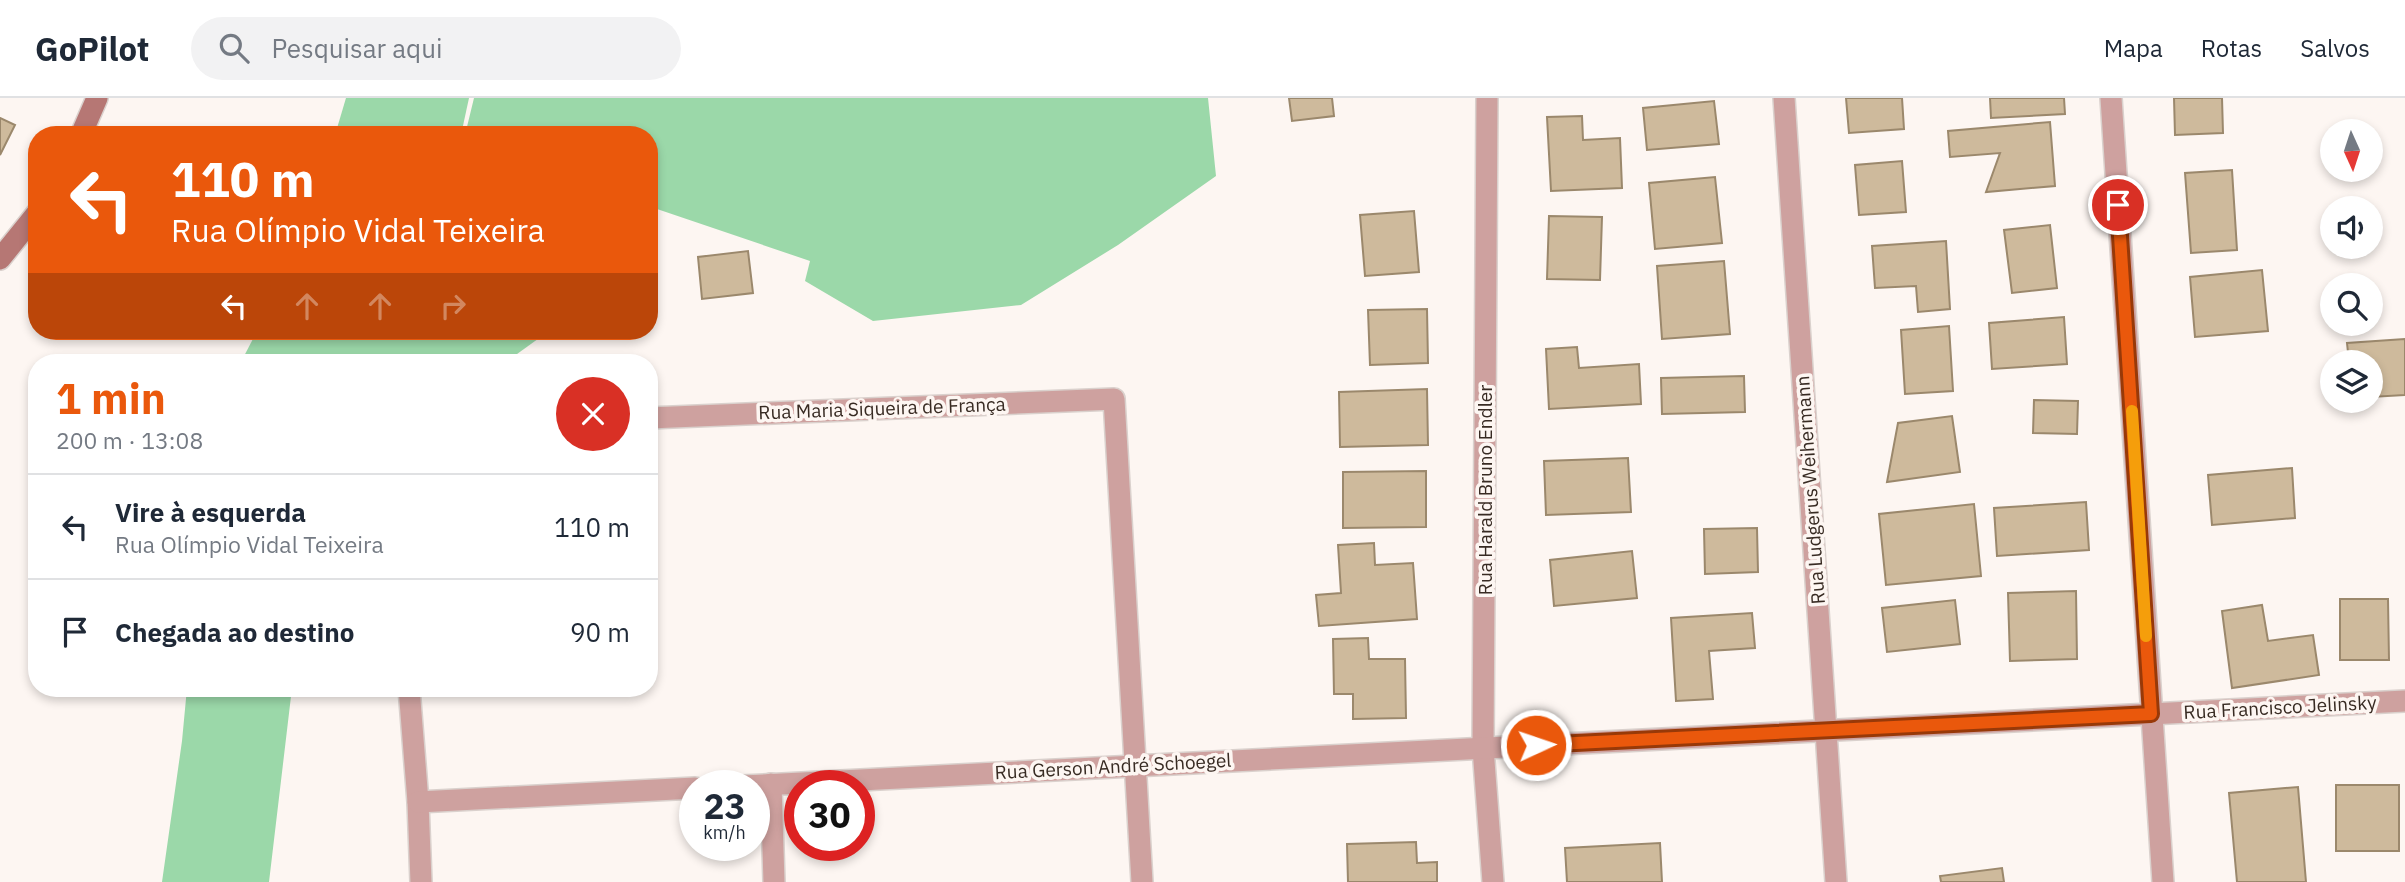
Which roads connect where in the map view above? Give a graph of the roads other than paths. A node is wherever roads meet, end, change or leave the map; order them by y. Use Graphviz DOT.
graph roads {
  1 [pos="97,98"];
  2 [pos="1487,98"];
  3 [pos="1784,98"];
  4 [pos="2111,98"];
  5 [pos="85,126"];
  6 [pos="28,224"];
  7 [pos="0,259"];
  8 [pos="658,418"];
  9 [pos="410,697"];
  10 [pos="2405,701"];
  11 [pos="2151,714"];
  12 [pos="1826,730"];
  13 [pos="1483,748"];
  14 [pos="1135,765"];
  15 [pos="771,784"];
  16 [pos="679,789"];
  17 [pos="418,802"];
  18 [pos="421,882"];
  19 [pos="775,882"];
  20 [pos="1142,882"];
  21 [pos="1493,882"];
  22 [pos="1836,882"];
  23 [pos="2163,882"];
  1 -- 5 [label="main road"];
  2 -- 13 [label="street, Rua Harald Bruno Endler"];
  3 -- 12 [label="street, Rua Ludgerus Weihermann"];
  4 -- 11 [label="street"];
  6 -- 7 [label="main road"];
  8 -- 14 [label="street, Rua Maria Siqueira de França"];
  9 -- 17 [label="street"];
  10 -- 11 [label="street, Rua Francisco Jelinsky"];
  11 -- 12 [label="street, Rua Francisco Jelinsky"];
  11 -- 23 [label="street"];
  12 -- 13 [label="street, Rua Francisco Jelinsky"];
  12 -- 22 [label="street, Rua Ludgerus Weihermann"];
  13 -- 14 [label="street, Rua Gerson André Schoegel"];
  13 -- 21 [label="street, Rua Harald Bruno Endler"];
  14 -- 15 [label="street, Rua Gerson André Schoegel"];
  14 -- 20 [label="street"];
  15 -- 19 [label="street"];
  16 -- 17 [label="street"];
  17 -- 18 [label="street"];
}
